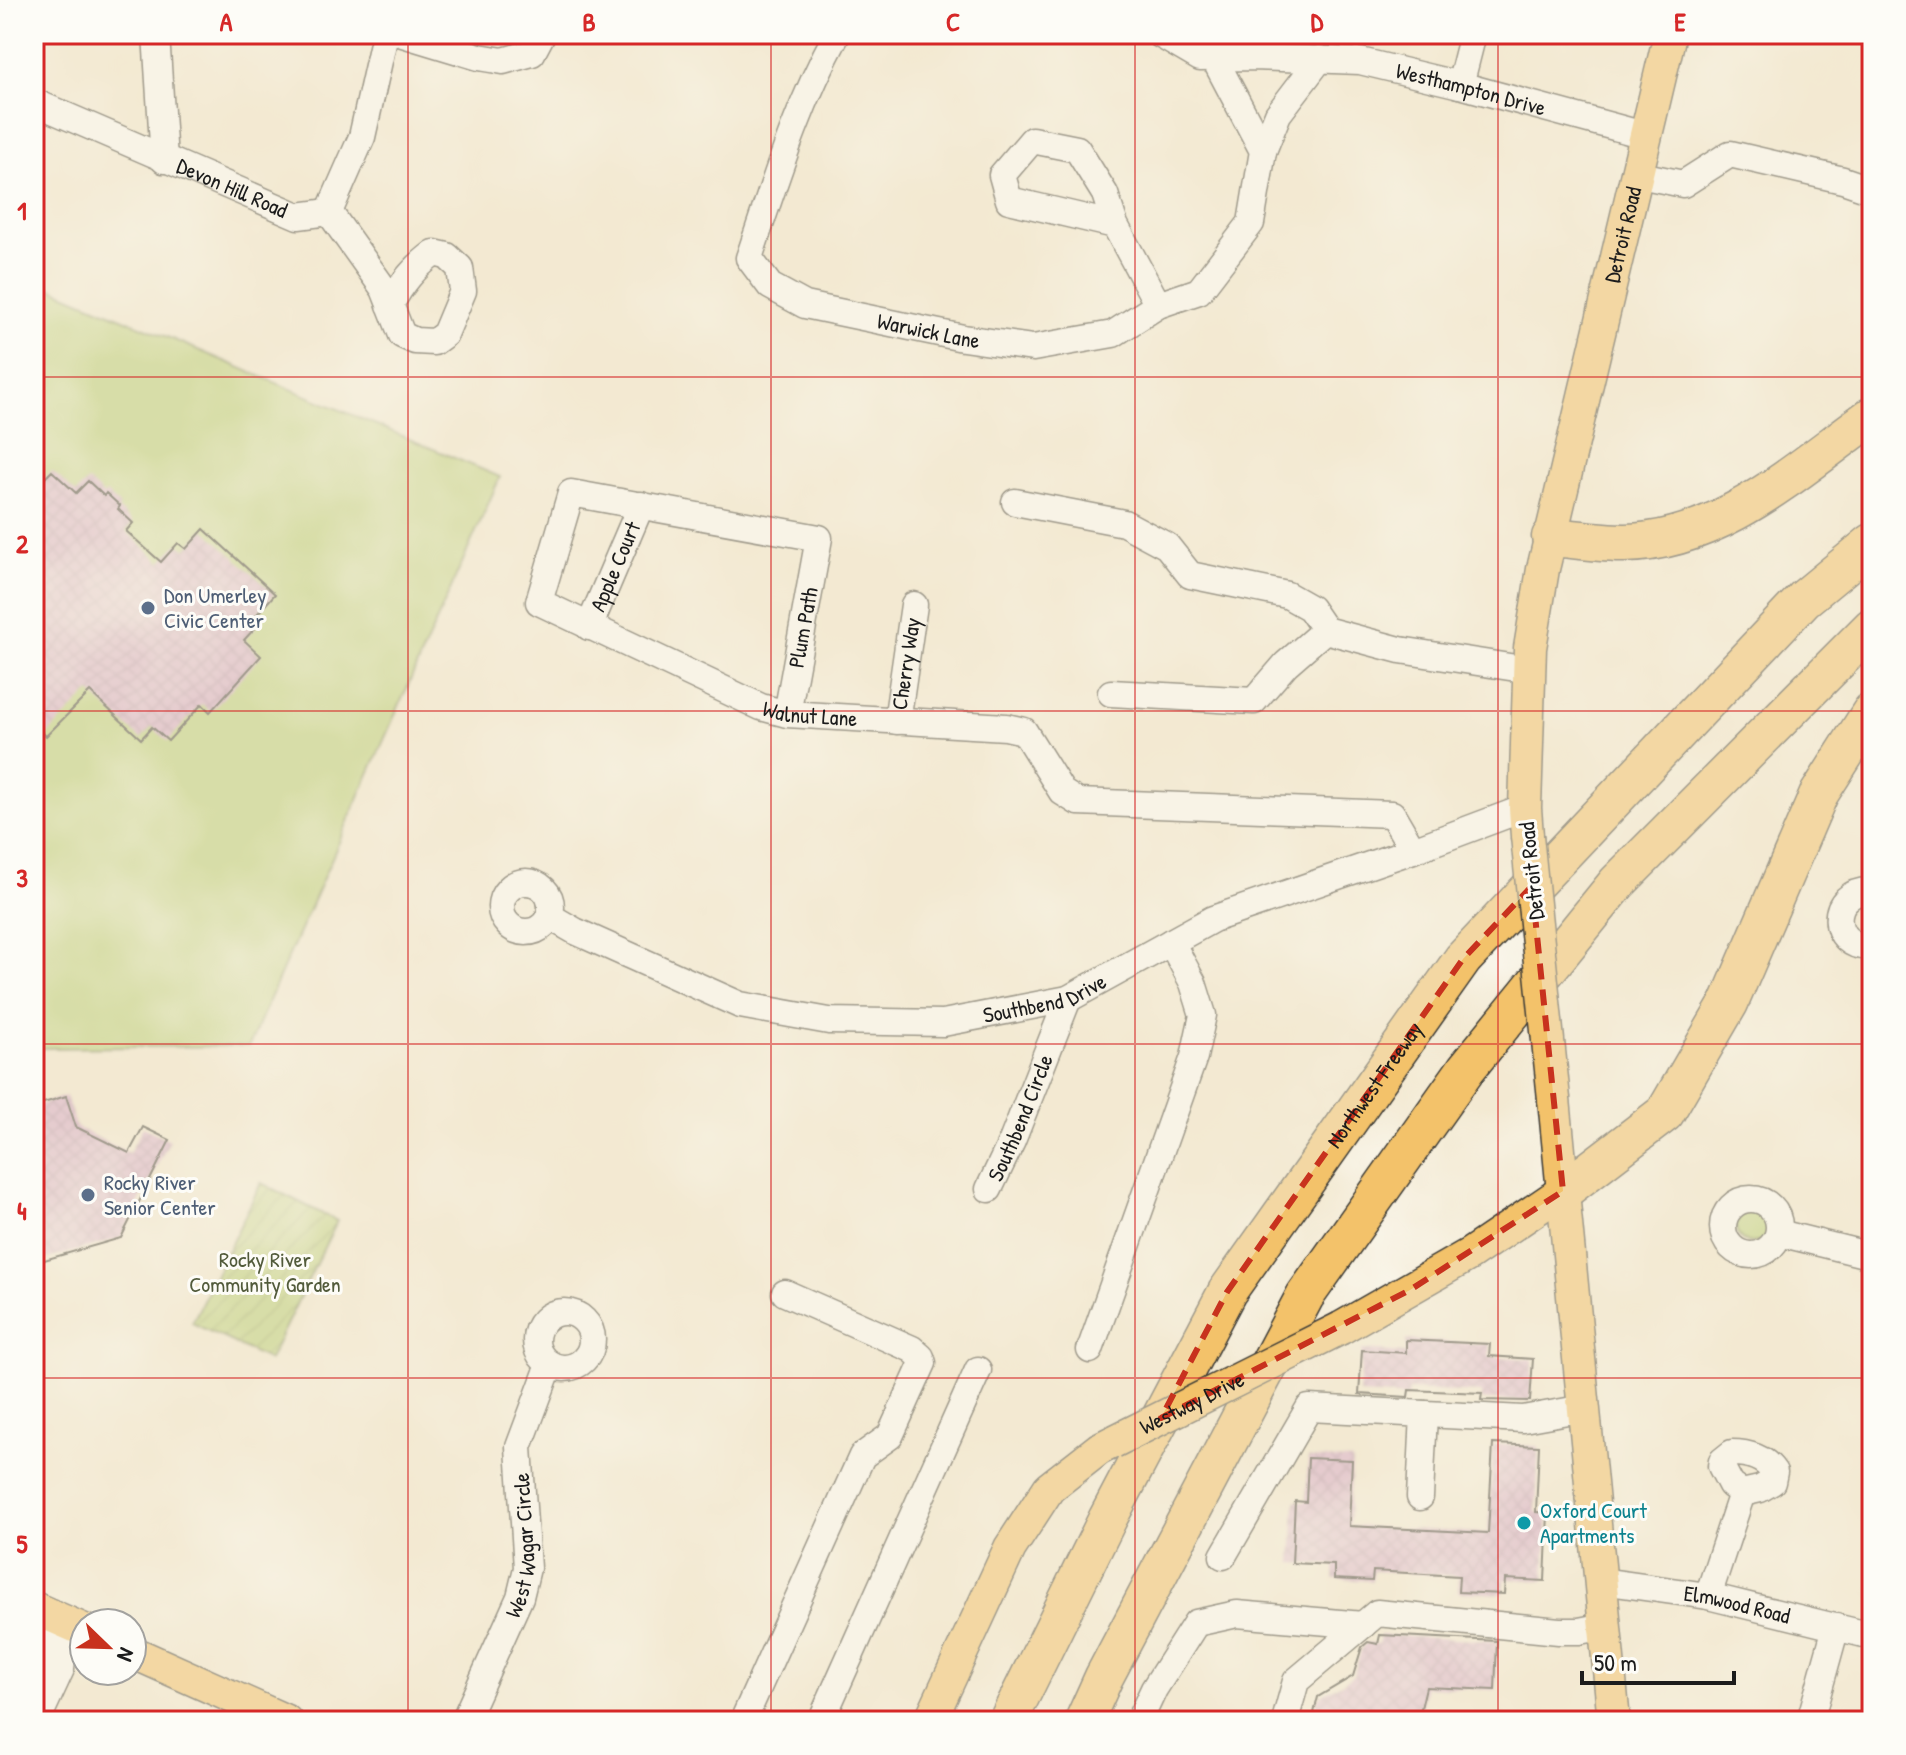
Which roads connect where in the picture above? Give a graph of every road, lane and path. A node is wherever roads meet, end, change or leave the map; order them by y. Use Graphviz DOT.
graph roads {
  1 [pos="156,34"];
  2 [pos="385,34"];
  3 [pos="403,34"];
  4 [pos="542,34"];
  5 [pos="837,34"];
  6 [pos="1159,34"];
  7 [pos="1473,34"];
  8 [pos="1670,34"];
  9 [pos="1214,58"];
  10 [pos="1320,59"];
  11 [pos="1460,85"];
  12 [pos="34,102"];
  13 [pos="1644,135"];
  14 [pos="1263,151"];
  15 [pos="164,160"];
  16 [pos="1635,174"];
  17 [pos="1872,190"];
  18 [pos="329,212"];
  19 [pos="1115,225"];
  20 [pos="390,305"];
  21 [pos="1158,305"];
  22 [pos="1872,416"];
  23 [pos="1015,502"];
  24 [pos="641,505"];
  25 [pos="1551,537"];
  26 [pos="819,538"];
  27 [pos="1872,543"];
  28 [pos="914,605"];
  29 [pos="589,627"];
  30 [pos="1872,627"];
  31 [pos="1325,630"];
  32 [pos="1529,670"];
  33 [pos="1111,693"];
  34 [pos="1872,711"];
  35 [pos="787,714"];
  36 [pos="897,721"];
  37 [pos="1526,822"];
  38 [pos="1413,850"];
  39 [pos="1872,891"];
  40 [pos="549,916"];
  41 [pos="1171,942"];
  42 [pos="1872,946"];
  43 [pos="1068,999"];
  44 [pos="989,1189"];
  45 [pos="1563,1191"];
  46 [pos="1779,1233"];
  47 [pos="1872,1256"];
  48 [pos="785,1293"];
  49 [pos="1090,1350"];
  50 [pos="550,1364"];
  51 [pos="978,1370"];
  52 [pos="1584,1408"];
  53 [pos="1424,1414"];
  54 [pos="1742,1493"];
  55 [pos="1420,1497"];
  56 [pos="1223,1556"];
  57 [pos="1601,1581"];
  58 [pos="1708,1596"];
  59 [pos="34,1608"];
  60 [pos="68,1623"];
  61 [pos="1363,1625"];
  62 [pos="1605,1626"];
  63 [pos="1836,1627"];
  64 [pos="68,1633"];
  65 [pos="1872,1636"];
  66 [pos="68,1648"];
  67 [pos="148,1659"];
  68 [pos="34,1672"];
  69 [pos="37,1721"];
  70 [pos="286,1721"];
  71 [pos="464,1721"];
  72 [pos="743,1721"];
  73 [pos="821,1721"];
  74 [pos="930,1721"];
  75 [pos="1008,1721"];
  76 [pos="1084,1721"];
  77 [pos="1139,1721"];
  78 [pos="1285,1721"];
  79 [pos="1614,1721"];
  80 [pos="1810,1721"];
  1 -- 15 [label="street"];
  2 -- 18 [label="street"];
  3 -- 4 [label="street"];
  5 -- 21 [label="street, Warwick Lane"];
  6 -- 9 [label="street, Westhampton Drive"];
  7 -- 11 [label="street"];
  8 -- 13 [label="main road, Detroit Road"];
  9 -- 10 [label="street, Westhampton Drive"];
  9 -- 14 [label="street"];
  10 -- 11 [label="street, Westhampton Drive"];
  10 -- 14 [label="street, Warwick Lane"];
  11 -- 13 [label="street, Westhampton Drive"];
  12 -- 15 [label="street, Devon Hill Road"];
  13 -- 16 [label="main road, Detroit Road"];
  14 -- 21 [label="street, Warwick Lane"];
  15 -- 18 [label="street, Devon Hill Road"];
  16 -- 17 [label="street"];
  16 -- 25 [label="main road, Detroit Road"];
  18 -- 20 [label="street"];
  19 -- 21 [label="street"];
  22 -- 25 [label="highway"];
  23 -- 31 [label="street"];
  24 -- 26 [label="street, Walnut Lane"];
  24 -- 29 [label="street, Apple Court"];
  24 -- 29 [label="street, Walnut Lane"];
  25 -- 32 [label="main road, Detroit Road"];
  26 -- 35 [label="street, Plum Path"];
  27 -- 75 [label="highway, Northwest Freeway"];
  28 -- 36 [label="street, Cherry Way"];
  29 -- 35 [label="street, Walnut Lane"];
  30 -- 76 [label="highway"];
  31 -- 32 [label="street"];
  31 -- 33 [label="street"];
  32 -- 37 [label="main road, Detroit Road"];
  34 -- 45 [label="highway"];
  35 -- 36 [label="street, Walnut Lane"];
  36 -- 38 [label="street, Walnut Lane"];
  37 -- 38 [label="street, Southbend Drive"];
  37 -- 45 [label="main road, Detroit Road, bridge"];
  38 -- 41 [label="street, Southbend Drive"];
  39 -- 42 [label="street"];
  40 -- 43 [label="street, Southbend Drive"];
  41 -- 43 [label="street, Southbend Drive"];
  41 -- 49 [label="street"];
  43 -- 44 [label="street, Southbend Circle"];
  45 -- 52 [label="main road, Detroit Road"];
  45 -- 74 [label="main road, Westway Drive, bridge"];
  46 -- 47 [label="street"];
  48 -- 72 [label="street"];
  50 -- 71 [label="street, West Wagar Circle"];
  51 -- 73 [label="street"];
  52 -- 53 [label="street"];
  52 -- 57 [label="main road, Detroit Road"];
  53 -- 55 [label="street"];
  53 -- 56 [label="street"];
  54 -- 58 [label="street"];
  57 -- 58 [label="street, Elmwood Road"];
  57 -- 62 [label="main road, Detroit Road"];
  58 -- 63 [label="street, Elmwood Road"];
  59 -- 60 [label="main road"];
  61 -- 62 [label="street"];
  61 -- 77 [label="street"];
  61 -- 78 [label="street"];
  62 -- 79 [label="main road, Detroit Road"];
  63 -- 65 [label="street, Elmwood Road"];
  63 -- 80 [label="street"];
  64 -- 68 [label="street"];
  66 -- 69 [label="street"];
  67 -- 70 [label="main road"];
}
